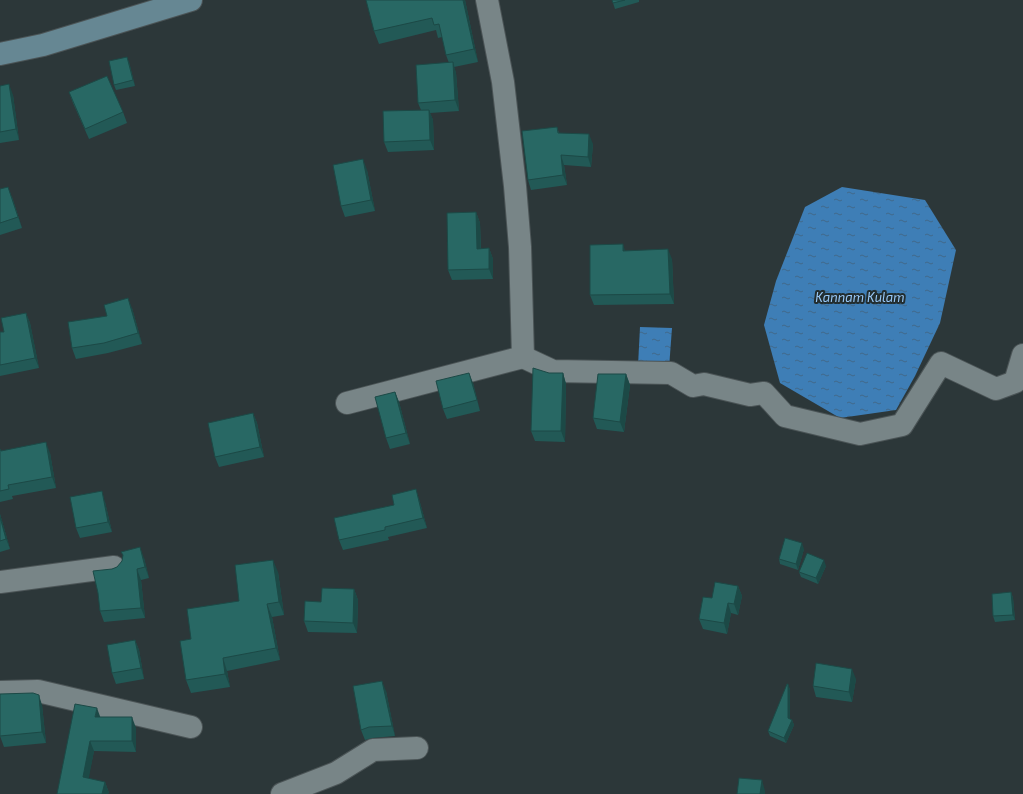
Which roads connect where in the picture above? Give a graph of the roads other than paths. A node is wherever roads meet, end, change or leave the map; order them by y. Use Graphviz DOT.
graph roads {
  1 [pos="191,0"];
  2 [pos="487,0"];
  3 [pos="159,5"];
  4 [pos="0,54"];
  5 [pos="1023,355"];
  6 [pos="523,357"];
  7 [pos="347,403"];
  8 [pos="114,567"];
  9 [pos="0,582"];
  10 [pos="0,692"];
  11 [pos="191,727"];
  12 [pos="417,748"];
  13 [pos="282,794"];
  1 -- 3 [label="main road"];
  2 -- 6 [label="street"];
  3 -- 4 [label="main road"];
  5 -- 6 [label="street"];
  6 -- 7 [label="street"];
  8 -- 9 [label="street"];
  10 -- 11 [label="street"];
  12 -- 13 [label="street"];
}
